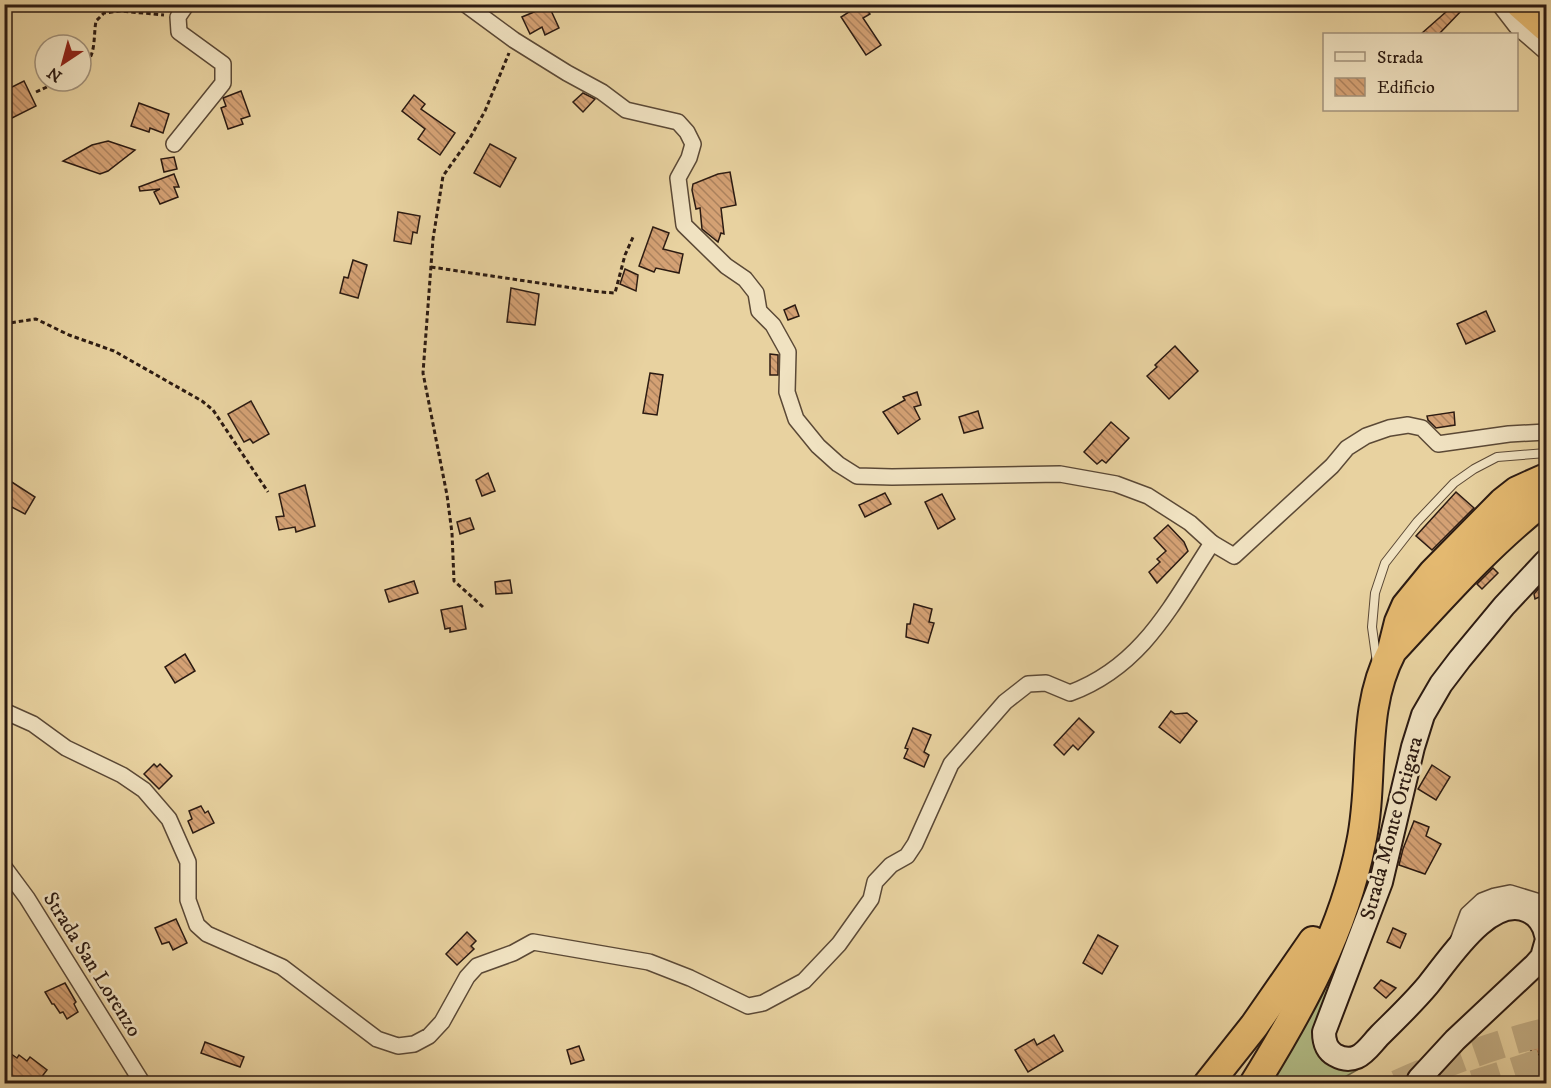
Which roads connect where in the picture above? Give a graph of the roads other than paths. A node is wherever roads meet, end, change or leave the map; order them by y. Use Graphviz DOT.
graph roads {
  1 [pos="465,4"];
  2 [pos="1498,4"];
  3 [pos="1520,4"];
  4 [pos="182,11"];
  5 [pos="1546,27"];
  6 [pos="1546,52"];
  7 [pos="174,144"];
  8 [pos="1546,432"];
  9 [pos="1546,453"];
  10 [pos="1546,478"];
  11 [pos="1546,499"];
  12 [pos="1212,543"];
  13 [pos="1546,561"];
  14 [pos="1392,651"];
  15 [pos="1379,681"];
  16 [pos="4,711"];
  17 [pos="4,867"];
  18 [pos="1354,872"];
  19 [pos="1546,904"];
  20 [pos="1546,935"];
  21 [pos="1546,943"];
  22 [pos="1455,950"];
  23 [pos="1315,972"];
  24 [pos="143,1083"];
  25 [pos="1208,1083"];
  26 [pos="1231,1083"];
  27 [pos="1254,1083"];
  28 [pos="1419,1083"];
  1 -- 12 [label="street"];
  2 -- 6 [label="street"];
  3 -- 5 [label="highway"];
  4 -- 7 [label="street"];
  8 -- 12 [label="street"];
  9 -- 15 [label="lane"];
  10 -- 14 [label="highway"];
  11 -- 14 [label="highway"];
  12 -- 16 [label="street"];
  13 -- 22 [label="main road, Strada Monte Ortigara"];
  14 -- 15 [label="highway"];
  15 -- 18 [label="highway"];
  17 -- 24 [label="street, Strada San Lorenzo"];
  18 -- 23 [label="highway"];
  18 -- 25 [label="highway"];
  19 -- 22 [label="street"];
  20 -- 22 [label="main road, Strada Monte Ortigara"];
  21 -- 28 [label="main road"];
  23 -- 26 [label="highway"];
  23 -- 27 [label="highway"];
}
